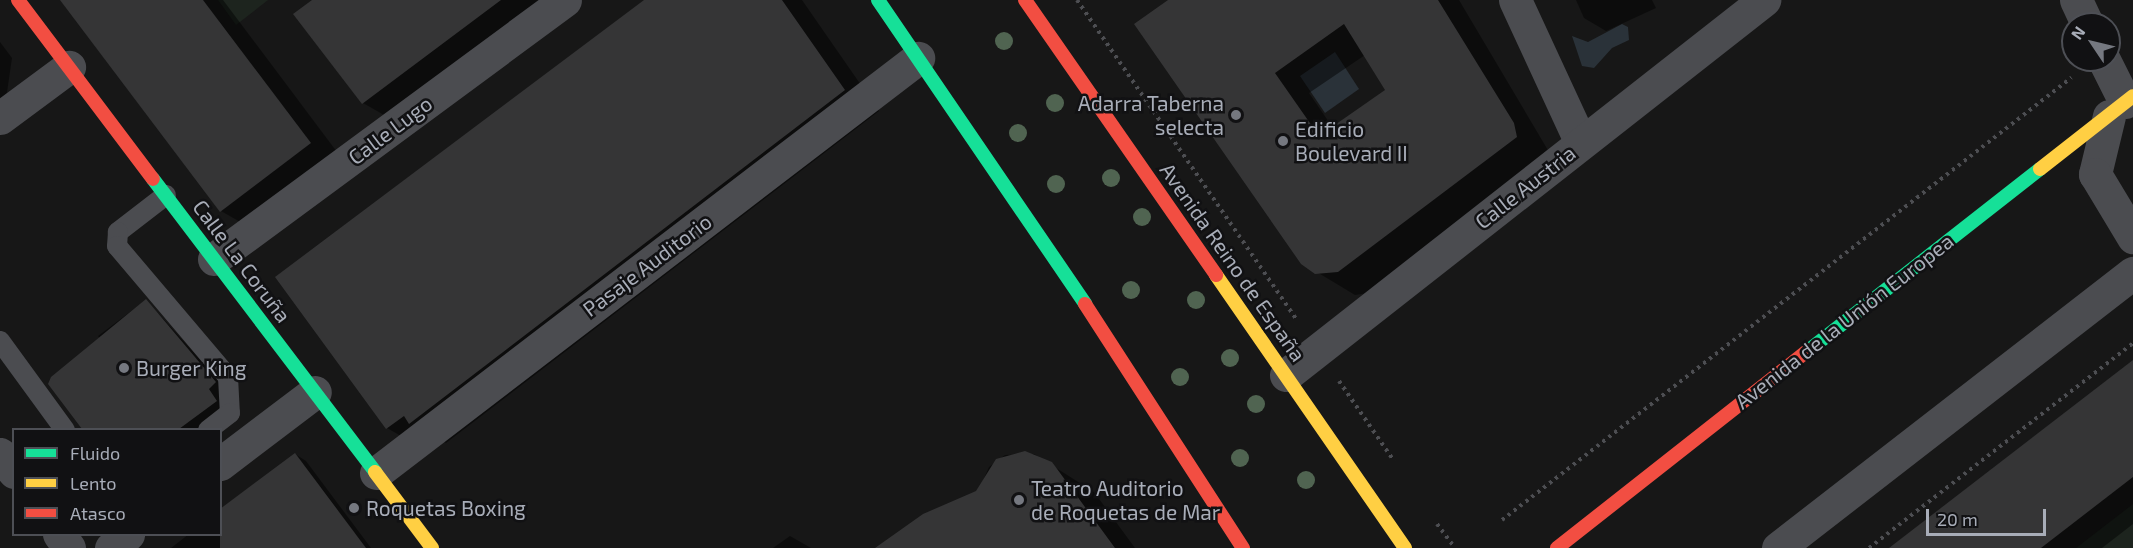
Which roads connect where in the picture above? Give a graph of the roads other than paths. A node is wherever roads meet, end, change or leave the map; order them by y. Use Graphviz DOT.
graph roads {
  1 [pos="18,0"];
  2 [pos="565,0"];
  3 [pos="878,0"];
  4 [pos="1024,0"];
  5 [pos="1515,0"];
  6 [pos="1764,0"];
  7 [pos="918,58"];
  8 [pos="69,67"];
  9 [pos="2097,72"];
  10 [pos="2122,105"];
  11 [pos="0,118"];
  12 [pos="1581,143"];
  13 [pos="166,195"];
  14 [pos="2133,237"];
  15 [pos="214,259"];
  16 [pos="2133,273"];
  17 [pos="0,341"];
  18 [pos="1286,375"];
  19 [pos="315,393"];
  20 [pos="64,428"];
  21 [pos="209,428"];
  22 [pos="0,454"];
  23 [pos="222,463"];
  24 [pos="12,469"];
  25 [pos="376,473"];
  26 [pos="126,536"];
  27 [pos="111,548"];
  28 [pos="432,548"];
  29 [pos="1243,548"];
  30 [pos="1406,548"];
  31 [pos="1557,548"];
  32 [pos="1778,548"];
  1 -- 8 [label="street, Calle La Coruña"];
  2 -- 15 [label="street, Calle Lugo"];
  3 -- 7 [label="street"];
  4 -- 18 [label="street, Avenida Reino de España"];
  5 -- 12 [label="street"];
  6 -- 12 [label="street, Calle Austria"];
  7 -- 25 [label="street, Pasaje Auditorio"];
  7 -- 29 [label="street"];
  8 -- 11 [label="street"];
  8 -- 13 [label="street, Calle La Coruña"];
  9 -- 10 [label="street"];
  10 -- 14 [label="street"];
  10 -- 31 [label="street, Avenida de la Unión Europea"];
  12 -- 18 [label="street, Calle Austria"];
  13 -- 15 [label="street, Calle La Coruña"];
  13 -- 21 [label="lane"];
  15 -- 19 [label="street, Calle La Coruña"];
  16 -- 32 [label="street"];
  17 -- 20 [label="lane"];
  18 -- 30 [label="street, Avenida Reino de España"];
  19 -- 23 [label="street"];
  19 -- 25 [label="street, Calle La Coruña"];
  22 -- 24 [label="street"];
  25 -- 28 [label="street, Calle La Coruña"];
  26 -- 27 [label="street"];
}
